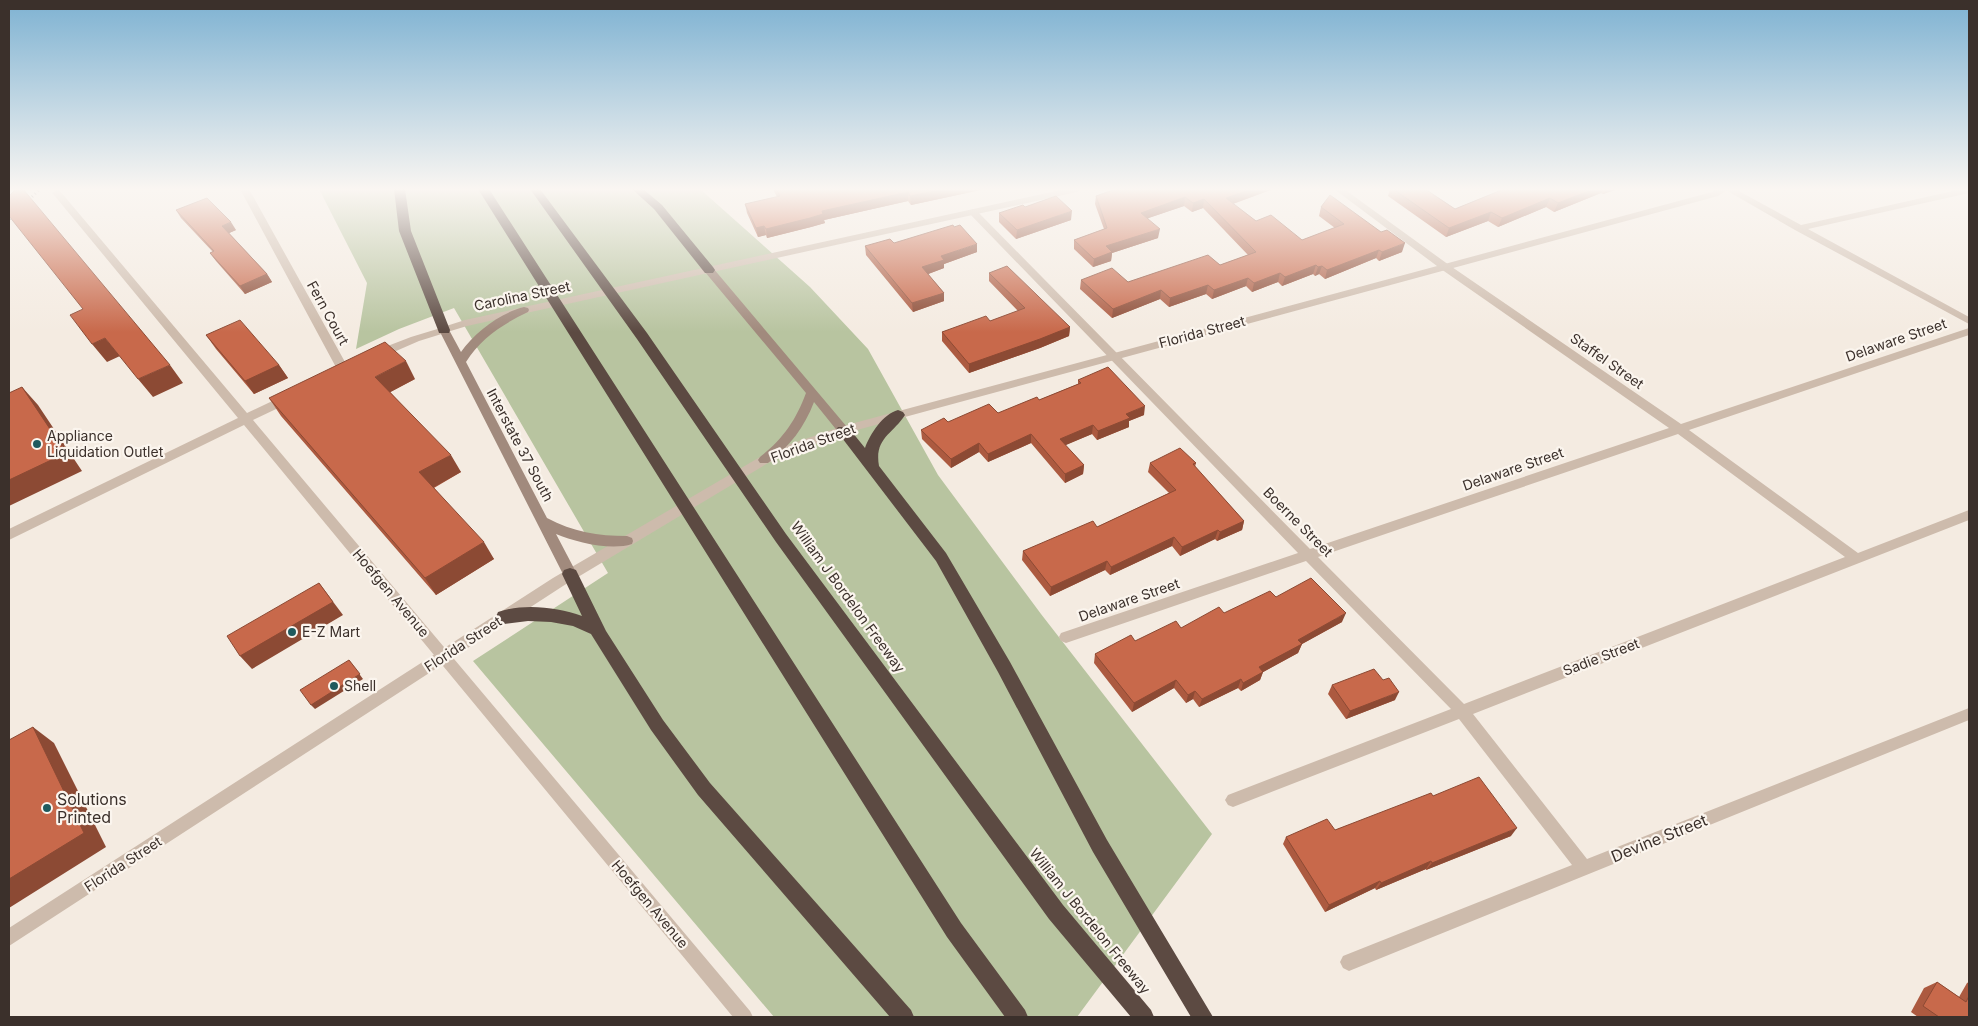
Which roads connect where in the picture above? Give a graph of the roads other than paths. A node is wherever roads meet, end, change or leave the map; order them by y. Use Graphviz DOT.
graph roads {
  1 [pos="93,237"];
  2 [pos="270,237"];
  3 [pos="407,237"];
  4 [pos="514,237"];
  5 [pos="571,237"];
  6 [pos="682,237"];
  7 [pos="860,237"];
  8 [pos="997,237"];
  9 [pos="1405,237"];
  10 [pos="1554,237"];
  11 [pos="1815,237"];
  12 [pos="1445,266"];
  13 [pos="709,270"];
  14 [pos="524,310"];
  15 [pos="1969,320"];
  16 [pos="444,330"];
  17 [pos="1969,331"];
  18 [pos="1112,356"];
  19 [pos="369,358"];
  20 [pos="460,362"];
  21 [pos="344,371"];
  22 [pos="812,392"];
  23 [pos="299,393"];
  24 [pos="898,415"];
  25 [pos="246,419"];
  26 [pos="1679,429"];
  27 [pos="842,430"];
  28 [pos="764,460"];
  29 [pos="872,468"];
  30 [pos="1969,515"];
  31 [pos="542,521"];
  32 [pos="9,535"];
  33 [pos="627,541"];
  34 [pos="1308,554"];
  35 [pos="1857,559"];
  36 [pos="570,574"];
  37 [pos="504,617"];
  38 [pos="596,629"];
  39 [pos="1066,637"];
  40 [pos="444,656"];
  41 [pos="1461,710"];
  42 [pos="1969,714"];
  43 [pos="1233,800"];
  44 [pos="1584,868"];
  45 [pos="9,938"];
  46 [pos="1349,962"];
  47 [pos="744,1017"];
  48 [pos="904,1017"];
  49 [pos="1018,1017"];
  50 [pos="1144,1017"];
  51 [pos="1204,1017"];
  1 -- 25 [label="street, Hoefgen Avenue"];
  2 -- 21 [label="street, Fern Court"];
  3 -- 16 [label="highway"];
  4 -- 49 [label="highway"];
  5 -- 50 [label="highway, William J Bordelon Freeway"];
  6 -- 13 [label="highway"];
  7 -- 13 [label="street, Carolina Street"];
  8 -- 18 [label="street, Boerne Street"];
  9 -- 12 [label="street, Staffel Street"];
  10 -- 12 [label="street, Florida Street"];
  11 -- 15 [label="street"];
  12 -- 18 [label="street, Florida Street"];
  12 -- 26 [label="street, Staffel Street"];
  13 -- 14 [label="street, Carolina Street"];
  13 -- 22 [label="main road"];
  14 -- 16 [label="street, Carolina Street"];
  14 -- 20 [label="main road"];
  16 -- 19 [label="street, Carolina Street"];
  16 -- 20 [label="main road, Interstate 37 South"];
  17 -- 26 [label="street, Delaware Street"];
  18 -- 24 [label="street, Florida Street"];
  18 -- 34 [label="street, Boerne Street"];
  20 -- 31 [label="main road, Interstate 37 South"];
  22 -- 27 [label="main road"];
  22 -- 28 [label="main road"];
  23 -- 25 [label="street"];
  24 -- 27 [label="street, Florida Street"];
  24 -- 29 [label="highway"];
  25 -- 32 [label="street"];
  25 -- 40 [label="street, Hoefgen Avenue"];
  26 -- 34 [label="street, Delaware Street"];
  26 -- 35 [label="street, Staffel Street"];
  27 -- 28 [label="street, Florida Street"];
  27 -- 29 [label="highway"];
  28 -- 33 [label="street, Florida Street"];
  29 -- 51 [label="highway"];
  30 -- 35 [label="street, Sadie Street"];
  31 -- 33 [label="main road"];
  31 -- 36 [label="main road, Interstate 37 South"];
  33 -- 36 [label="street, Florida Street"];
  34 -- 39 [label="street, Delaware Street"];
  34 -- 41 [label="street, Boerne Street"];
  35 -- 41 [label="street, Sadie Street"];
  36 -- 37 [label="street, Florida Street"];
  36 -- 38 [label="highway"];
  37 -- 38 [label="highway"];
  37 -- 40 [label="street, Florida Street"];
  38 -- 48 [label="highway"];
  40 -- 45 [label="street, Florida Street"];
  40 -- 47 [label="street, Hoefgen Avenue"];
  41 -- 43 [label="street, Sadie Street"];
  41 -- 44 [label="street, Boerne Street"];
  42 -- 44 [label="street, Devine Street"];
  44 -- 46 [label="street, Devine Street"];
}
